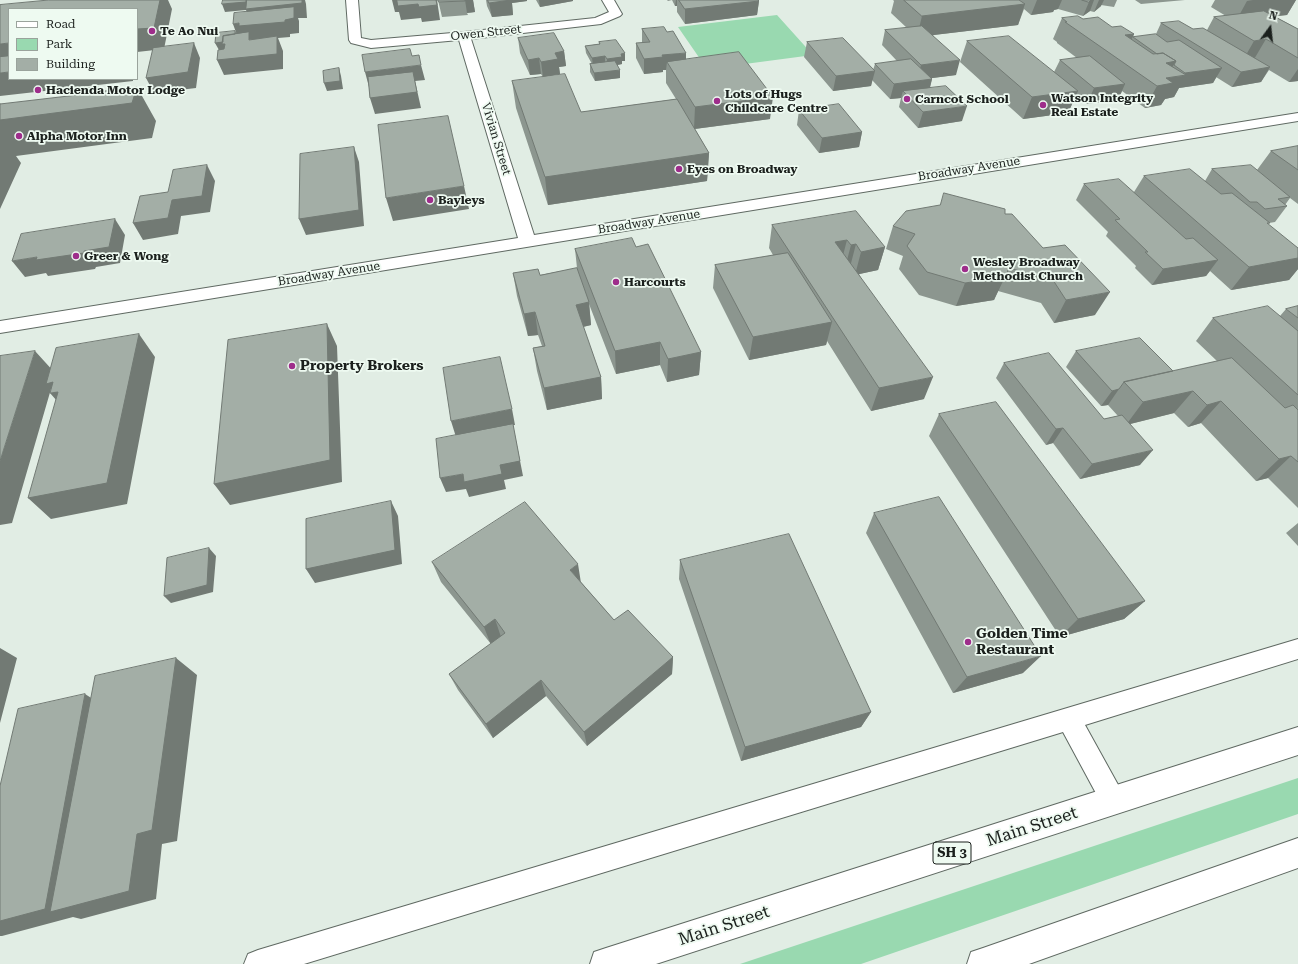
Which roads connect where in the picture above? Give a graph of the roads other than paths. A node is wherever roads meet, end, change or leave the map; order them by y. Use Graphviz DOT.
graph roads {
  1 [pos="352,0"];
  2 [pos="608,0"];
  3 [pos="464,36"];
  4 [pos="1298,117"];
  5 [pos="528,242"];
  6 [pos="0,327"];
  7 [pos="1298,649"];
  8 [pos="1068,718"];
  9 [pos="1298,741"];
  10 [pos="1114,801"];
  11 [pos="1298,854"];
  12 [pos="258,964"];
  13 [pos="606,964"];
  14 [pos="983,964"];
  1 -- 3 [label="main road, Owen Street"];
  2 -- 3 [label="main road, Owen Street"];
  3 -- 5 [label="main road, Vivian Street"];
  4 -- 5 [label="main road, Broadway Avenue"];
  5 -- 6 [label="main road, Broadway Avenue"];
  7 -- 8 [label="lane"];
  8 -- 10 [label="lane"];
  8 -- 12 [label="lane"];
  9 -- 10 [label="main road, Main Street / SH 3"];
  10 -- 13 [label="main road, Main Street / SH 3"];
  11 -- 14 [label="main road"];
}
